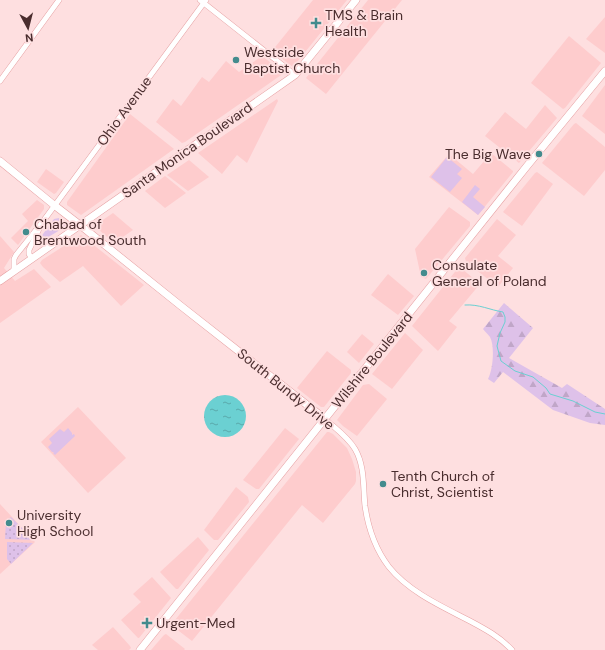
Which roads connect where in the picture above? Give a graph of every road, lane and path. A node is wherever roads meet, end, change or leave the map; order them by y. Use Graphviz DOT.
graph roads {
  1 [pos="59,0"];
  2 [pos="356,0"];
  3 [pos="203,1"];
  4 [pos="605,71"];
  5 [pos="295,75"];
  6 [pos="0,80"];
  7 [pos="0,161"];
  8 [pos="54,205"];
  9 [pos="44,220"];
  10 [pos="80,225"];
  11 [pos="32,258"];
  12 [pos="14,271"];
  13 [pos="0,281"];
  14 [pos="325,419"];
  15 [pos="140,650"];
  16 [pos="512,650"];
  1 -- 6 [label="street"];
  2 -- 5 [label="main road, Santa Monica Boulevard"];
  3 -- 5 [label="street"];
  3 -- 8 [label="street, Ohio Avenue"];
  4 -- 14 [label="main road, Wilshire Boulevard"];
  5 -- 10 [label="main road, Santa Monica Boulevard"];
  7 -- 8 [label="main road, South Bundy Drive"];
  8 -- 9 [label="street, Ohio Avenue"];
  8 -- 10 [label="main road, South Bundy Drive"];
  9 -- 11 [label="street, Ohio Avenue"];
  9 -- 12 [label="street, Ohio Avenue"];
  10 -- 11 [label="main road, Santa Monica Boulevard"];
  10 -- 14 [label="main road, South Bundy Drive"];
  11 -- 12 [label="main road, Santa Monica Boulevard"];
  12 -- 13 [label="main road, Santa Monica Boulevard"];
  14 -- 15 [label="main road, Wilshire Boulevard"];
  14 -- 16 [label="street, South Bundy Drive"];
}
